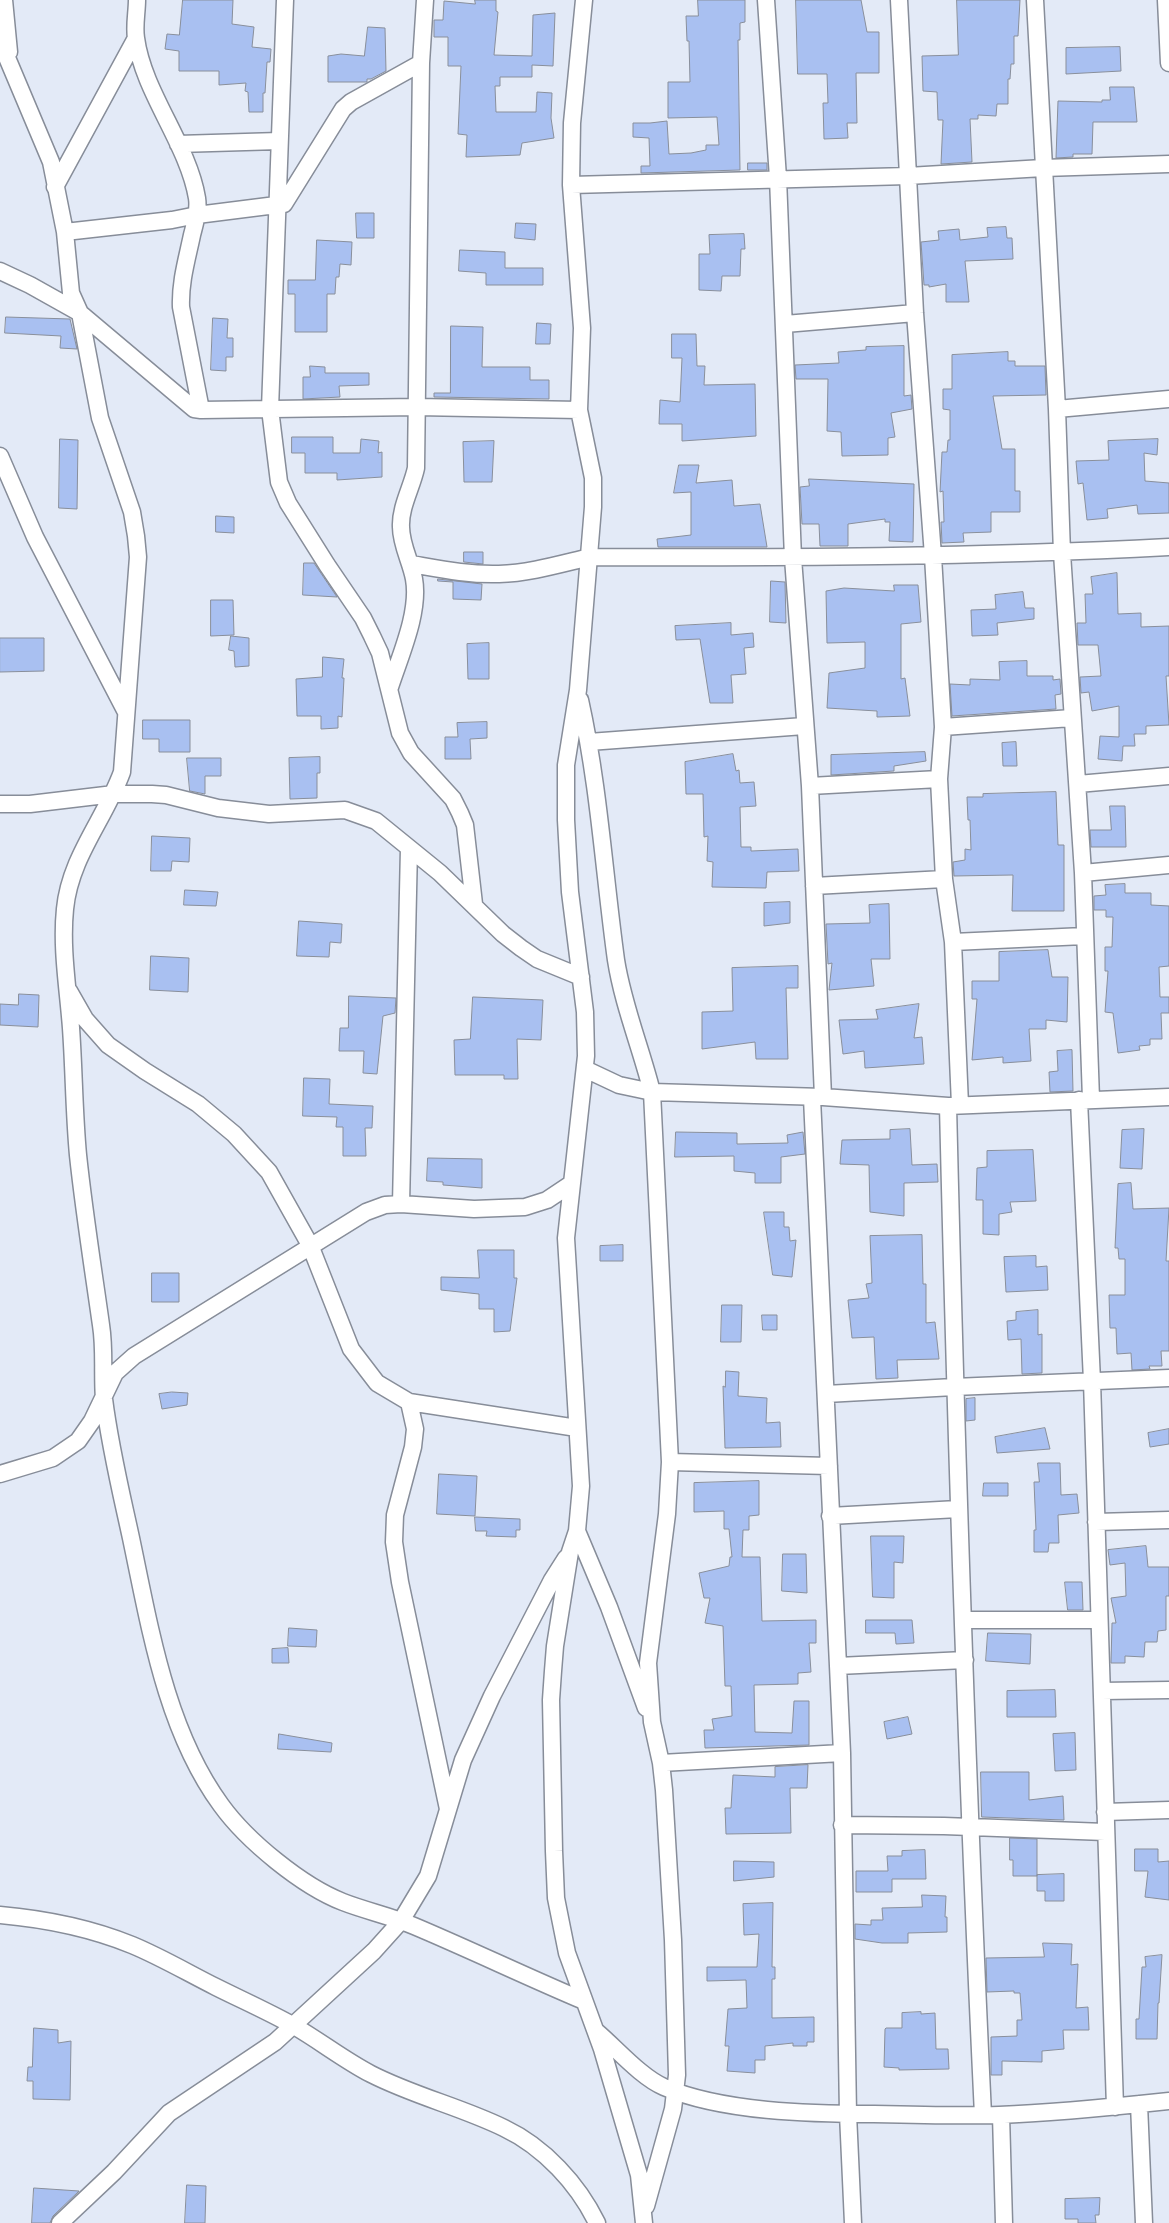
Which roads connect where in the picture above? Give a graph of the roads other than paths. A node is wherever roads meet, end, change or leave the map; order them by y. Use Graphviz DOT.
graph roads {
  1 [pos="4,0"];
  2 [pos="137,0"];
  3 [pos="285,0"];
  4 [pos="425,0"];
  5 [pos="584,0"];
  6 [pos="766,0"];
  7 [pos="899,0"];
  8 [pos="1035,0"];
  9 [pos="1166,0"];
  10 [pos="136,38"];
  11 [pos="0,40"];
  12 [pos="421,63"];
  13 [pos="1169,63"];
  14 [pos="11,68"];
  15 [pos="279,141"];
  16 [pos="178,144"];
  17 [pos="1169,164"];
  18 [pos="1043,168"];
  19 [pos="908,176"];
  20 [pos="778,178"];
  21 [pos="571,185"];
  22 [pos="55,187"];
  23 [pos="276,206"];
  24 [pos="198,215"];
  25 [pos="65,232"];
  26 [pos="0,271"];
  27 [pos="80,313"];
  28 [pos="915,313"];
  29 [pos="785,324"];
  30 [pos="1169,399"];
  31 [pos="417,407"];
  32 [pos="270,409"];
  33 [pos="1058,409"];
  34 [pos="201,410"];
  35 [pos="579,410"];
  36 [pos="0,456"];
  37 [pos="1169,547"];
  38 [pos="1062,553"];
  39 [pos="934,556"];
  40 [pos="590,557"];
  41 [pos="793,558"];
  42 [pos="411,564"];
  43 [pos="390,687"];
  44 [pos="578,690"];
  45 [pos="126,712"];
  46 [pos="1072,718"];
  47 [pos="804,726"];
  48 [pos="942,727"];
  49 [pos="589,742"];
  50 [pos="1169,776"];
  51 [pos="939,778"];
  52 [pos="1078,784"];
  53 [pos="810,786"];
  54 [pos="114,794"];
  55 [pos="0,804"];
  56 [pos="409,848"];
  57 [pos="1169,865"];
  58 [pos="1082,873"];
  59 [pos="944,879"];
  60 [pos="814,886"];
  61 [pos="474,904"];
  62 [pos="1084,936"];
  63 [pos="954,942"];
  64 [pos="581,977"];
  65 [pos="67,986"];
  66 [pos="585,1069"];
  67 [pos="652,1092"];
  68 [pos="1169,1097"];
  69 [pos="817,1098"];
  70 [pos="1085,1100"];
  71 [pos="954,1106"];
  72 [pos="571,1184"];
  73 [pos="401,1204"];
  74 [pos="310,1245"];
  75 [pos="1169,1378"];
  76 [pos="1092,1381"];
  77 [pos="954,1386"];
  78 [pos="104,1394"];
  79 [pos="826,1394"];
  80 [pos="409,1402"];
  81 [pos="577,1428"];
  82 [pos="670,1462"];
  83 [pos="829,1466"];
  84 [pos="0,1474"];
  85 [pos="958,1509"];
  86 [pos="830,1516"];
  87 [pos="1169,1520"];
  88 [pos="1096,1522"];
  89 [pos="577,1531"];
  90 [pos="570,1552"];
  91 [pos="964,1620"];
  92 [pos="1099,1620"];
  93 [pos="965,1660"];
  94 [pos="838,1666"];
  95 [pos="1169,1690"];
  96 [pos="1102,1691"];
  97 [pos="652,1722"];
  98 [pos="842,1753"];
  99 [pos="661,1763"];
  100 [pos="448,1809"];
  101 [pos="1169,1810"];
  102 [pos="1104,1812"];
  103 [pos="842,1825"];
  104 [pos="969,1828"];
  105 [pos="1105,1832"];
  106 [pos="0,1915"];
  107 [pos="400,1921"];
  108 [pos="584,2001"];
  109 [pos="293,2026"];
  110 [pos="595,2030"];
  111 [pos="676,2091"];
  112 [pos="1169,2101"];
  113 [pos="1139,2104"];
  114 [pos="1115,2107"];
  115 [pos="848,2114"];
  116 [pos="983,2115"];
  117 [pos="1001,2115"];
  118 [pos="645,2220"];
  119 [pos="60,2223"];
  120 [pos="597,2223"];
  121 [pos="853,2223"];
  122 [pos="1004,2223"];
  123 [pos="1144,2223"];
  1 -- 14 [label="street"];
  2 -- 10 [label="street"];
  3 -- 15 [label="street"];
  4 -- 12 [label="street"];
  5 -- 21 [label="street"];
  6 -- 20 [label="street"];
  7 -- 19 [label="street"];
  8 -- 18 [label="street"];
  9 -- 13 [label="street"];
  10 -- 16 [label="street"];
  10 -- 22 [label="street"];
  11 -- 14 [label="street"];
  12 -- 23 [label="street"];
  12 -- 31 [label="street"];
  14 -- 22 [label="street"];
  15 -- 16 [label="street"];
  15 -- 23 [label="street"];
  16 -- 24 [label="street"];
  17 -- 18 [label="street"];
  18 -- 19 [label="street"];
  18 -- 33 [label="street"];
  19 -- 20 [label="street"];
  19 -- 28 [label="street"];
  20 -- 21 [label="street"];
  20 -- 29 [label="street"];
  21 -- 35 [label="street"];
  22 -- 25 [label="street"];
  23 -- 24 [label="street"];
  23 -- 32 [label="street"];
  24 -- 25 [label="street"];
  24 -- 34 [label="street"];
  25 -- 27 [label="street"];
  26 -- 27 [label="street"];
  27 -- 34 [label="street"];
  27 -- 45 [label="street"];
  28 -- 29 [label="street"];
  28 -- 39 [label="street"];
  29 -- 41 [label="street"];
  30 -- 33 [label="street"];
  31 -- 32 [label="street"];
  31 -- 35 [label="street"];
  31 -- 42 [label="street"];
  32 -- 34 [label="street"];
  32 -- 43 [label="street"];
  33 -- 38 [label="street"];
  35 -- 40 [label="street"];
  36 -- 45 [label="street"];
  37 -- 38 [label="street"];
  38 -- 39 [label="street"];
  38 -- 46 [label="street"];
  39 -- 41 [label="street"];
  39 -- 48 [label="street"];
  40 -- 41 [label="street"];
  40 -- 42 [label="street"];
  40 -- 44 [label="street"];
  41 -- 47 [label="street"];
  42 -- 43 [label="street"];
  43 -- 61 [label="street"];
  44 -- 49 [label="street"];
  44 -- 64 [label="street"];
  45 -- 54 [label="street"];
  46 -- 48 [label="street"];
  46 -- 52 [label="street"];
  47 -- 49 [label="street"];
  47 -- 53 [label="street"];
  48 -- 51 [label="street"];
  49 -- 67 [label="street"];
  50 -- 52 [label="street"];
  51 -- 53 [label="street"];
  51 -- 59 [label="street"];
  52 -- 58 [label="street"];
  53 -- 60 [label="street"];
  54 -- 55 [label="street"];
  54 -- 56 [label="street"];
  54 -- 65 [label="street"];
  56 -- 61 [label="street"];
  56 -- 73 [label="street"];
  57 -- 58 [label="street"];
  58 -- 62 [label="street"];
  59 -- 60 [label="street"];
  59 -- 63 [label="street"];
  60 -- 69 [label="street"];
  61 -- 64 [label="street"];
  62 -- 63 [label="street"];
  62 -- 70 [label="street"];
  63 -- 71 [label="street"];
  64 -- 66 [label="street"];
  65 -- 74 [label="street"];
  65 -- 78 [label="street"];
  66 -- 67 [label="street"];
  66 -- 72 [label="street"];
  67 -- 69 [label="street"];
  67 -- 82 [label="street"];
  68 -- 70 [label="street"];
  69 -- 71 [label="street"];
  69 -- 79 [label="street"];
  70 -- 71 [label="street"];
  70 -- 76 [label="street"];
  71 -- 77 [label="street"];
  72 -- 73 [label="street"];
  72 -- 81 [label="street"];
  73 -- 74 [label="street"];
  74 -- 78 [label="street"];
  74 -- 80 [label="street"];
  75 -- 76 [label="street"];
  76 -- 77 [label="street"];
  76 -- 88 [label="street"];
  77 -- 79 [label="street"];
  77 -- 85 [label="street"];
  78 -- 84 [label="street"];
  78 -- 107 [label="street"];
  79 -- 83 [label="street"];
  80 -- 81 [label="street"];
  80 -- 100 [label="street"];
  81 -- 89 [label="street"];
  82 -- 83 [label="street"];
  82 -- 97 [label="street"];
  83 -- 86 [label="street"];
  85 -- 86 [label="street"];
  85 -- 91 [label="street"];
  86 -- 94 [label="street"];
  87 -- 88 [label="street"];
  88 -- 92 [label="street"];
  89 -- 90 [label="street"];
  89 -- 97 [label="street"];
  90 -- 100 [label="street"];
  90 -- 108 [label="street"];
  91 -- 92 [label="street"];
  91 -- 93 [label="street"];
  92 -- 96 [label="street"];
  93 -- 94 [label="street"];
  93 -- 104 [label="street"];
  94 -- 98 [label="street"];
  95 -- 96 [label="street"];
  96 -- 102 [label="street"];
  97 -- 99 [label="street"];
  98 -- 99 [label="street"];
  98 -- 103 [label="street"];
  99 -- 111 [label="street"];
  100 -- 107 [label="street"];
  101 -- 102 [label="street"];
  102 -- 105 [label="street"];
  103 -- 104 [label="street"];
  103 -- 115 [label="street"];
  104 -- 105 [label="street"];
  104 -- 116 [label="street"];
  105 -- 114 [label="street"];
  106 -- 109 [label="street"];
  107 -- 108 [label="street"];
  107 -- 109 [label="street"];
  108 -- 110 [label="street"];
  109 -- 119 [label="street"];
  109 -- 120 [label="street"];
  110 -- 111 [label="street"];
  110 -- 118 [label="street"];
  111 -- 115 [label="street"];
  111 -- 118 [label="street"];
  112 -- 113 [label="street"];
  113 -- 114 [label="street"];
  113 -- 123 [label="street"];
  114 -- 117 [label="street"];
  115 -- 116 [label="street"];
  115 -- 121 [label="street"];
  116 -- 117 [label="street"];
  117 -- 122 [label="street"];
}
